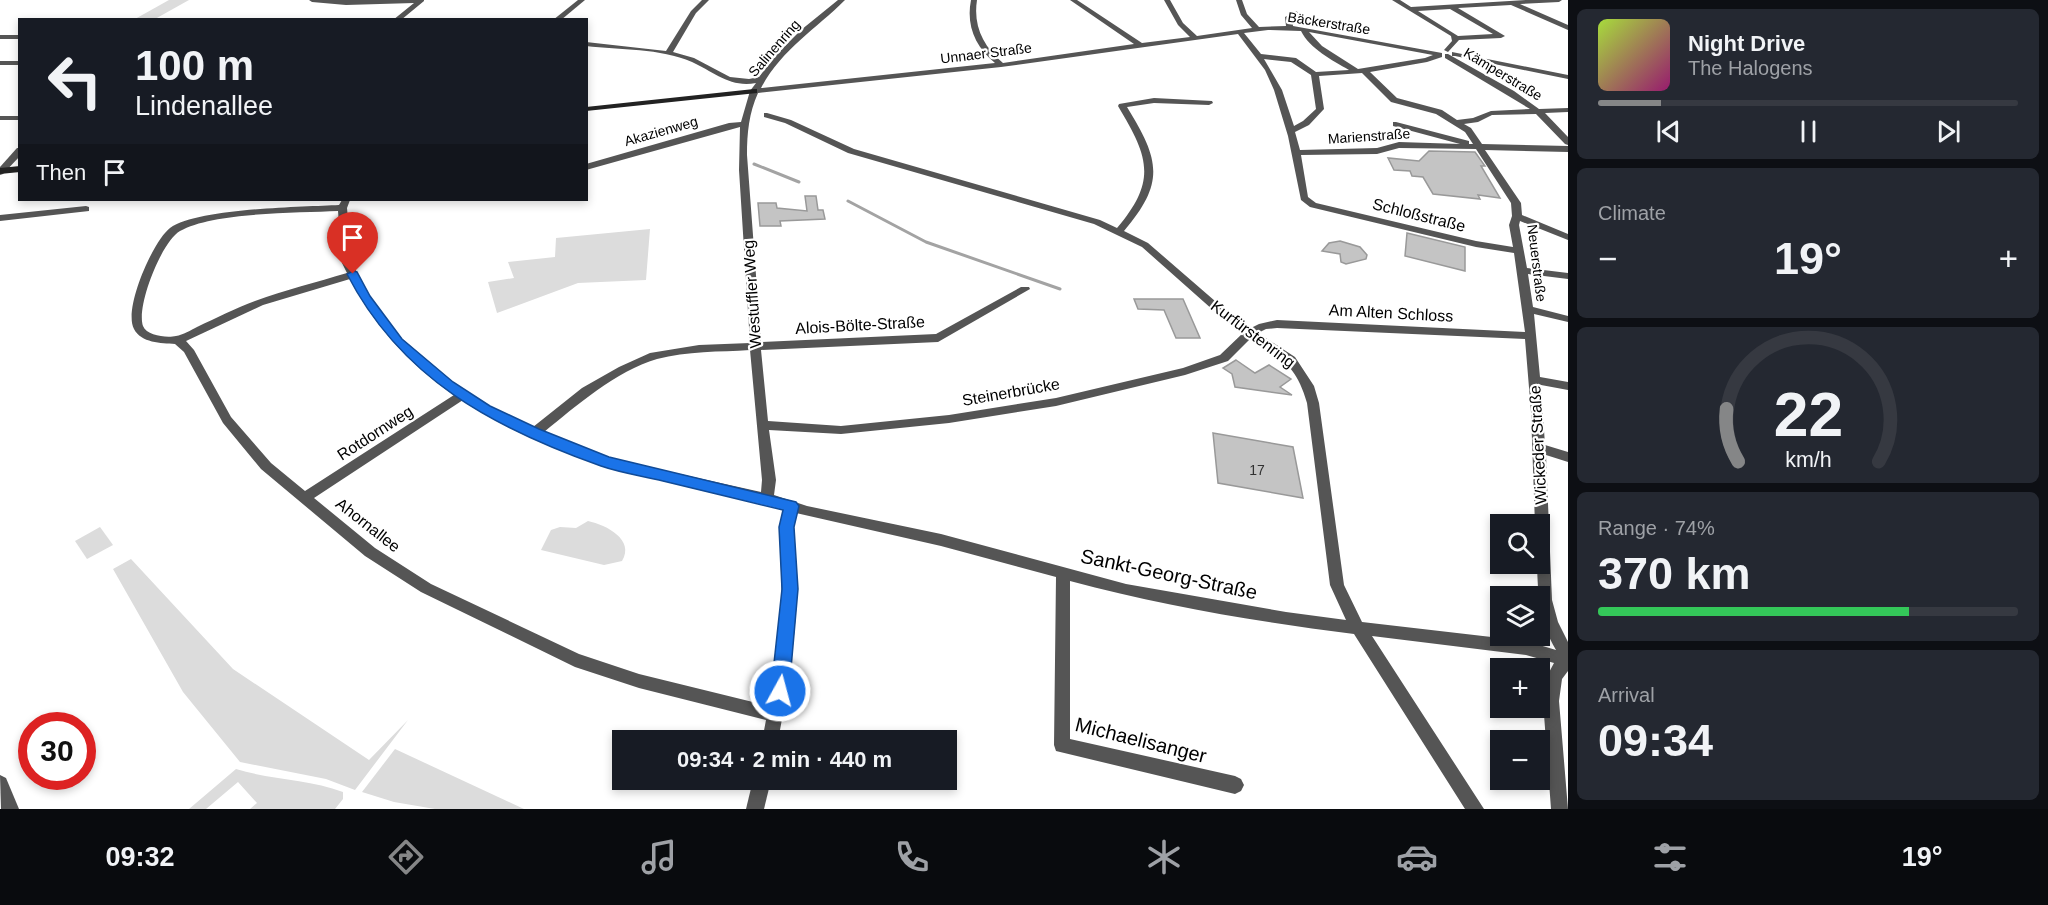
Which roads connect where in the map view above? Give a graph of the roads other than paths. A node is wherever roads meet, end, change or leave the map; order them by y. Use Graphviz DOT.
graph roads {
  1 [pos="312,0"];
  2 [pos="582,0"];
  3 [pos="706,0"];
  4 [pos="842,0"];
  5 [pos="974,0"];
  6 [pos="1073,0"];
  7 [pos="1167,0"];
  8 [pos="1239,0"];
  9 [pos="1395,0"];
  10 [pos="1559,0"];
  11 [pos="421,1"];
  12 [pos="1509,2"];
  13 [pos="1450,6"];
  14 [pos="1411,9"];
  15 [pos="1296,13"];
  16 [pos="399,18"];
  17 [pos="559,18"];
  18 [pos="1290,28"];
  19 [pos="1568,28"];
  20 [pos="1257,29"];
  21 [pos="1304,30"];
  22 [pos="1239,31"];
  23 [pos="0,37"];
  24 [pos="18,37"];
  25 [pos="1195,38"];
  26 [pos="1456,38"];
  27 [pos="1184,39"];
  28 [pos="588,44"];
  29 [pos="1140,45"];
  30 [pos="668,54"];
  31 [pos="1437,54"];
  32 [pos="1450,54"];
  33 [pos="1258,56"];
  34 [pos="0,63"];
  35 [pos="18,63"];
  36 [pos="1000,65"];
  37 [pos="1361,72"];
  38 [pos="1315,74"];
  39 [pos="765,76"];
  40 [pos="1564,77"];
  41 [pos="724,79"];
  42 [pos="791,87"];
  43 [pos="754,91"];
  44 [pos="713,96"];
  45 [pos="1209,103"];
  46 [pos="588,109"];
  47 [pos="1568,110"];
  48 [pos="1540,111"];
  49 [pos="766,115"];
  50 [pos="0,118"];
  51 [pos="18,118"];
  52 [pos="1458,122"];
  53 [pos="744,124"];
  54 [pos="1396,124"];
  55 [pos="1291,131"];
  56 [pos="1568,142"];
  57 [pos="1481,147"];
  58 [pos="1568,149"];
  59 [pos="18,152"];
  60 [pos="1295,153"];
  61 [pos="588,166"];
  62 [pos="18,169"];
  63 [pos="0,171"];
  64 [pos="344,204"];
  65 [pos="86,209"];
  66 [pos="1517,216"];
  67 [pos="0,218"];
  68 [pos="1119,231"];
  69 [pos="1568,237"];
  70 [pos="1520,251"];
  71 [pos="1522,270"];
  72 [pos="353,274"];
  73 [pos="1568,276"];
  74 [pos="1025,289"];
  75 [pos="1528,313"];
  76 [pos="1568,320"];
  77 [pos="1568,327"];
  78 [pos="1251,332"];
  79 [pos="1530,336"];
  80 [pos="178,340"];
  81 [pos="756,346"];
  82 [pos="1535,380"];
  83 [pos="1568,386"];
  84 [pos="462,395"];
  85 [pos="762,425"];
  86 [pos="534,433"];
  87 [pos="1539,448"];
  88 [pos="1568,457"];
  89 [pos="305,498"];
  90 [pos="767,498"];
  91 [pos="791,506"];
  92 [pos="1063,573"];
  93 [pos="1357,626"];
  94 [pos="1568,659"];
  95 [pos="775,715"];
  96 [pos="772,730"];
  97 [pos="0,784"];
  98 [pos="1235,784"];
  99 [pos="760,790"];
  100 [pos="10,809"];
  101 [pos="755,809"];
  102 [pos="1475,809"];
  103 [pos="1560,809"];
  1 -- 11 [label="street"];
  2 -- 17 [label="street"];
  3 -- 30 [label="street"];
  4 -- 39 [label="street, Salinenring"];
  5 -- 36 [label="street"];
  6 -- 29 [label="street"];
  7 -- 25 [label="street"];
  8 -- 20 [label="street"];
  9 -- 14 [label="street"];
  10 -- 12 [label="street"];
  11 -- 16 [label="street"];
  12 -- 13 [label="street"];
  12 -- 19 [label="street"];
  13 -- 14 [label="street"];
  13 -- 26 [label="street"];
  14 -- 26 [label="street"];
  15 -- 18 [label="street"];
  18 -- 20 [label="street, Bäckerstraße"];
  18 -- 21 [label="street, Bäckerstraße"];
  20 -- 22 [label="street, Bäckerstraße"];
  21 -- 31 [label="street, Bäckerstraße"];
  21 -- 37 [label="street"];
  22 -- 25 [label="street, Bäckerstraße"];
  22 -- 33 [label="street"];
  23 -- 24 [label="street"];
  25 -- 27 [label="street, Bäckerstraße"];
  26 -- 32 [label="street"];
  27 -- 29 [label="street, Unnaer Straße"];
  28 -- 30 [label="street"];
  29 -- 36 [label="street, Unnaer Straße"];
  30 -- 41 [label="street"];
  31 -- 32 [label="street, Bäckerstraße"];
  31 -- 37 [label="street"];
  32 -- 40 [label="street, Bäckerstraße"];
  32 -- 48 [label="street, Kämperstraße"];
  33 -- 38 [label="street"];
  33 -- 55 [label="street"];
  34 -- 35 [label="street"];
  36 -- 42 [label="street, Unnaer Straße"];
  37 -- 38 [label="street"];
  37 -- 52 [label="street"];
  38 -- 55 [label="street"];
  39 -- 41 [label="street"];
  39 -- 42 [label="street"];
  39 -- 43 [label="street, Salinenring"];
  41 -- 44 [label="street"];
  42 -- 43 [label="street, Unnaer Straße"];
  43 -- 44 [label="street, Unnaer Straße"];
  43 -- 53 [label="street, Westuffler Weg"];
  44 -- 46 [label="street, Unnaer Straße"];
  45 -- 68 [label="street"];
  47 -- 48 [label="street"];
  48 -- 52 [label="street"];
  48 -- 56 [label="street, Kämperstraße"];
  49 -- 68 [label="street, Kurfürstenring"];
  50 -- 51 [label="street"];
  52 -- 57 [label="street, Neuerstraße"];
  53 -- 61 [label="street, Akazienweg"];
  53 -- 81 [label="street, Westuffler Weg"];
  54 -- 57 [label="street"];
  55 -- 60 [label="street"];
  57 -- 58 [label="street"];
  57 -- 60 [label="street, Marienstraße"];
  57 -- 66 [label="street, Neuerstraße"];
  59 -- 63 [label="street"];
  60 -- 70 [label="street, Schloßstraße"];
  62 -- 63 [label="street"];
  64 -- 72 [label="street, Sankt-Georg-Straße"];
  64 -- 80 [label="street"];
  65 -- 67 [label="street"];
  66 -- 69 [label="street"];
  66 -- 70 [label="street, Neuerstraße"];
  68 -- 78 [label="street, Kurfürstenring"];
  70 -- 71 [label="street, Neuerstraße"];
  71 -- 73 [label="street"];
  71 -- 75 [label="street, Neuerstraße"];
  72 -- 80 [label="street"];
  72 -- 84 [label="street, Sankt-Georg-Straße"];
  74 -- 81 [label="street, Alois-Bölte-Straße"];
  75 -- 76 [label="street"];
  75 -- 77 [label="street"];
  75 -- 79 [label="street, Neuerstraße"];
  78 -- 79 [label="street, Am Alten Schloss"];
  78 -- 85 [label="street, Steinerbrücke"];
  78 -- 93 [label="street, Kurfürstenring"];
  79 -- 82 [label="street, Wickeder Straße"];
  80 -- 89 [label="street, Ahornallee"];
  81 -- 85 [label="street, Westuffler Weg"];
  81 -- 86 [label="street, Alois-Bölte-Straße"];
  82 -- 83 [label="street"];
  82 -- 87 [label="street, Wickeder Straße"];
  84 -- 86 [label="street, Sankt-Georg-Straße"];
  84 -- 89 [label="street, Rotdornweg"];
  85 -- 90 [label="street, Westuffler Weg"];
  86 -- 90 [label="street, Sankt-Georg-Straße"];
  87 -- 88 [label="street"];
  87 -- 94 [label="street, Wickeder Straße"];
  89 -- 95 [label="street, Ahornallee"];
  90 -- 91 [label="street, Sankt-Georg-Straße"];
  91 -- 92 [label="street, Sankt-Georg-Straße"];
  91 -- 95 [label="street"];
  92 -- 93 [label="street, Sankt-Georg-Straße"];
  92 -- 98 [label="street, Michaelisanger"];
  93 -- 94 [label="street, Sankt-Georg-Straße"];
  93 -- 102 [label="street, Kurfürstenring"];
  94 -- 103 [label="street"];
  95 -- 96 [label="street"];
  97 -- 100 [label="street"];
  99 -- 101 [label="street"];
}
